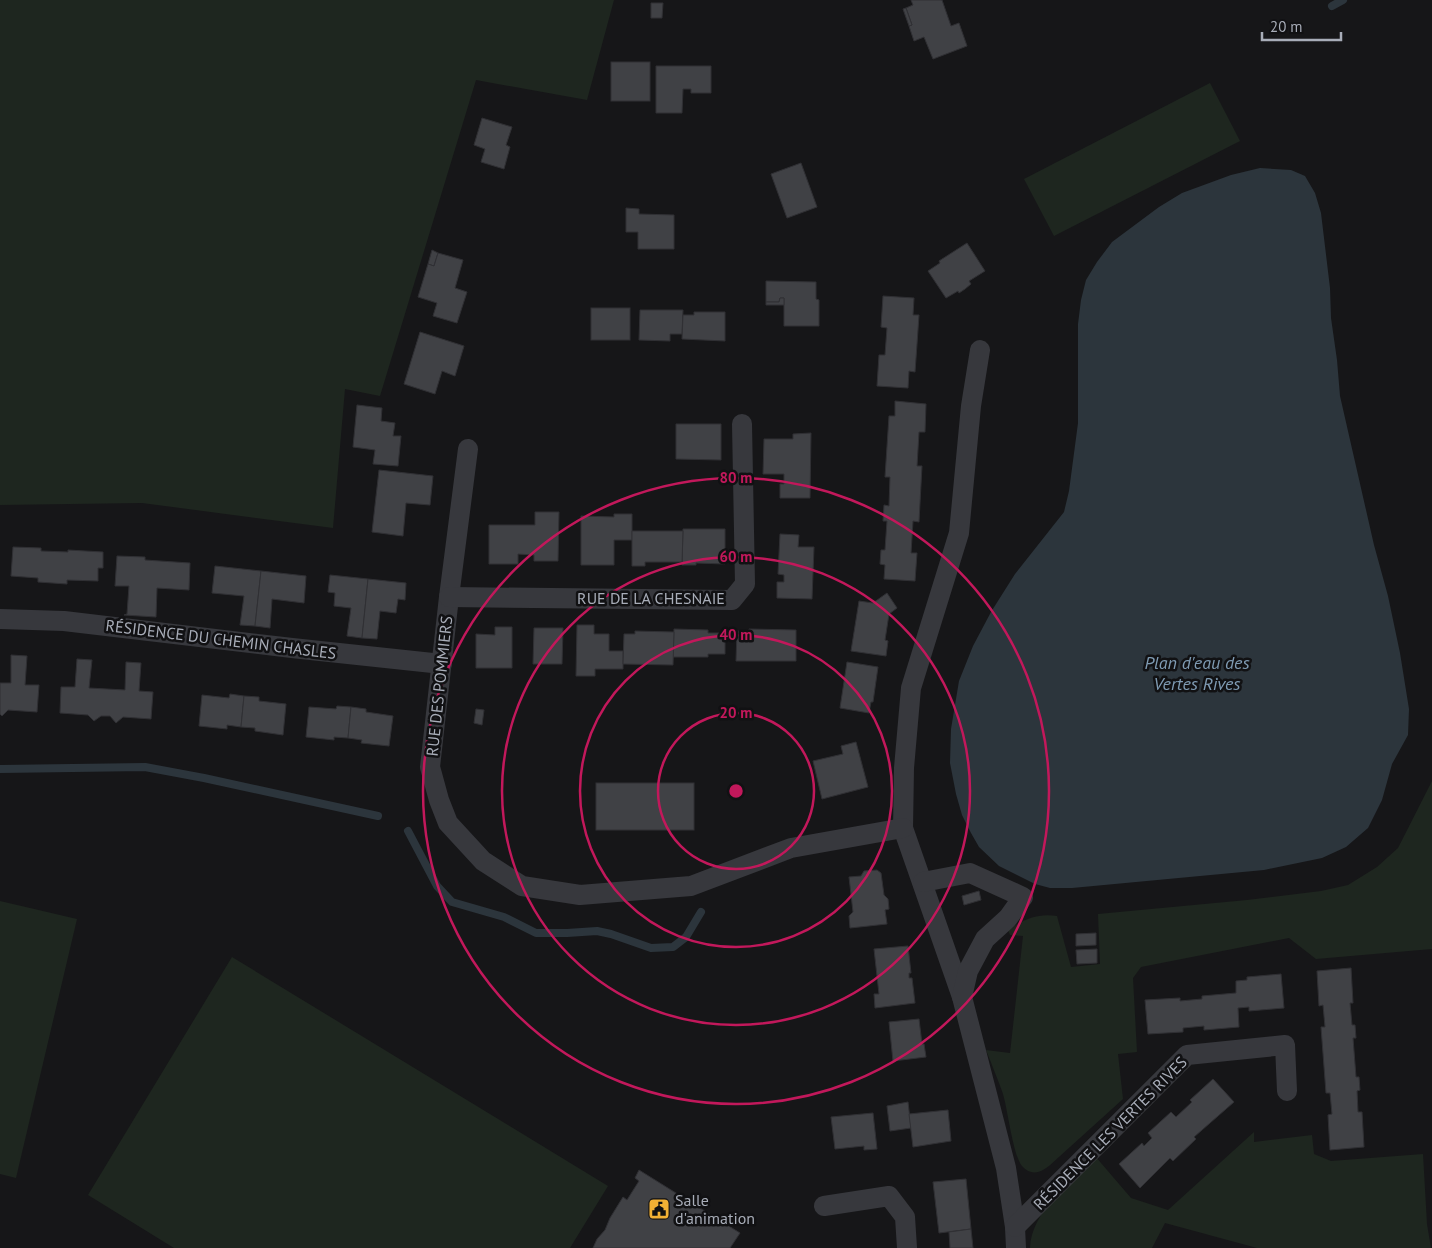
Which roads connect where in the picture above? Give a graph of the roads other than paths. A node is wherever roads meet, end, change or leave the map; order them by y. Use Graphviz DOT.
graph roads {
  1 [pos="980,350"];
  2 [pos="742,424"];
  3 [pos="468,448"];
  4 [pos="449,597"];
  5 [pos="0,620"];
  6 [pos="442,664"];
  7 [pos="903,828"];
  8 [pos="923,882"];
  9 [pos="962,997"];
  10 [pos="1287,1091"];
  11 [pos="824,1206"];
  12 [pos="1015,1227"];
  13 [pos="908,1248"];
  14 [pos="1016,1248"];
  1 -- 7 [label="street, RÉSIDENCE LES VERTES RIVES"];
  2 -- 4 [label="street, RUE DE LA CHESNAIE"];
  3 -- 4 [label="street, RUE DES POMMIERS"];
  4 -- 6 [label="street, RUE DES POMMIERS"];
  5 -- 6 [label="street, RÉSIDENCE DU CHEMIN CHASLES"];
  6 -- 7 [label="street, RUE DES POMMIERS"];
  7 -- 8 [label="street, RÉSIDENCE LES VERTES RIVES"];
  8 -- 9 [label="street, RÉSIDENCE LES VERTES RIVES"];
  8 -- 9 [label="street, RÉSIDENCE LES VERTES RIVES"];
  9 -- 12 [label="street, RÉSIDENCE LES VERTES RIVES"];
  10 -- 12 [label="street, RÉSIDENCE LES VERTES RIVES"];
  11 -- 13 [label="street"];
  12 -- 14 [label="street, RÉSIDENCE LES VERTES RIVES"];
}
